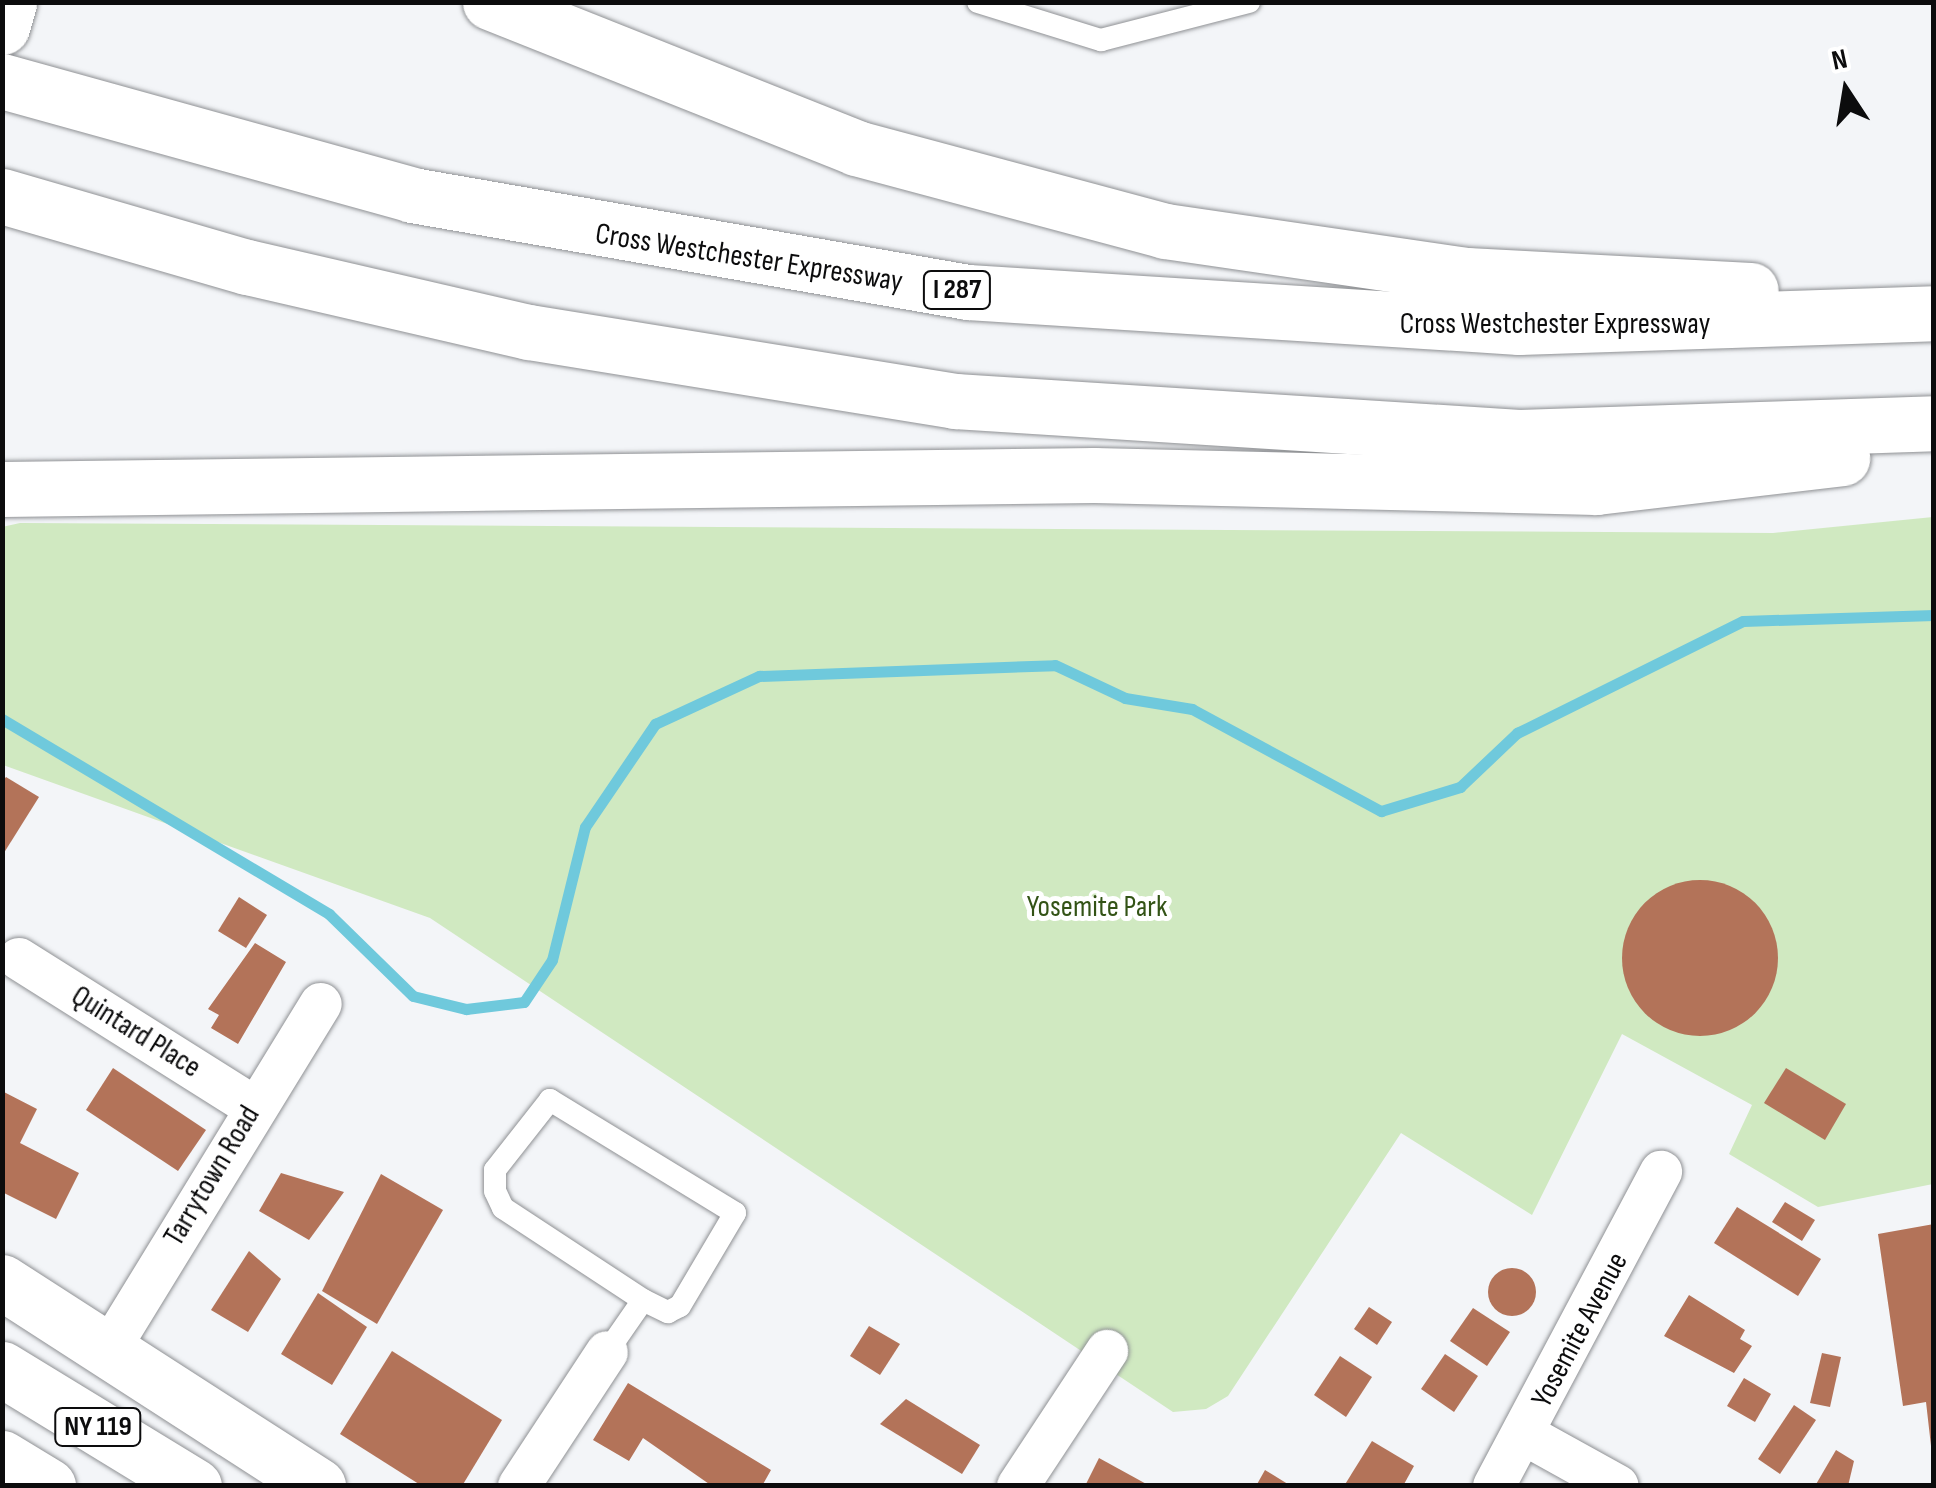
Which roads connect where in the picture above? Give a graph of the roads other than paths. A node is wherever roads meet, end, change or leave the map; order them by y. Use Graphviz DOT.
graph roads {
  1 [pos="9,2"];
  2 [pos="490,2"];
  3 [pos="978,2"];
  4 [pos="1250,2"];
  5 [pos="1190,11"];
  6 [pos="2,27"];
  7 [pos="2,80"];
  8 [pos="2,196"];
  9 [pos="1934,298"];
  10 [pos="1934,313"];
  11 [pos="1934,423"];
  12 [pos="1934,440"];
  13 [pos="2,489"];
  14 [pos="19,960"];
  15 [pos="321,1004"];
  16 [pos="252,1106"];
  17 [pos="1661,1172"];
  18 [pos="2,1282"];
  19 [pos="644,1300"];
  20 [pos="108,1350"];
  21 [pos="1108,1350"];
  22 [pos="608,1352"];
  23 [pos="2,1369"];
  24 [pos="1524,1434"];
  25 [pos="2,1458"];
  26 [pos="48,1486"];
  27 [pos="194,1486"];
  28 [pos="318,1486"];
  29 [pos="520,1486"];
  30 [pos="1018,1486"];
  31 [pos="1494,1486"];
  32 [pos="1618,1486"];
  1 -- 6 [label="main road"];
  2 -- 9 [label="main road"];
  3 -- 5 [label="lane"];
  4 -- 5 [label="lane"];
  7 -- 10 [label="main road, Cross Westchester Expressway / I 287"];
  8 -- 11 [label="main road"];
  12 -- 13 [label="main road"];
  14 -- 16 [label="street, Quintard Place"];
  15 -- 16 [label="street, Tarrytown Road"];
  16 -- 20 [label="street, Tarrytown Road"];
  17 -- 24 [label="street, Yosemite Avenue"];
  18 -- 20 [label="main road"];
  19 -- 19 [label="lane"];
  19 -- 22 [label="lane"];
  20 -- 28 [label="main road"];
  21 -- 30 [label="street"];
  22 -- 29 [label="street"];
  23 -- 27 [label="main road, NY 119"];
  24 -- 31 [label="street, Yosemite Avenue"];
  24 -- 32 [label="street"];
  25 -- 26 [label="main road"];
}
